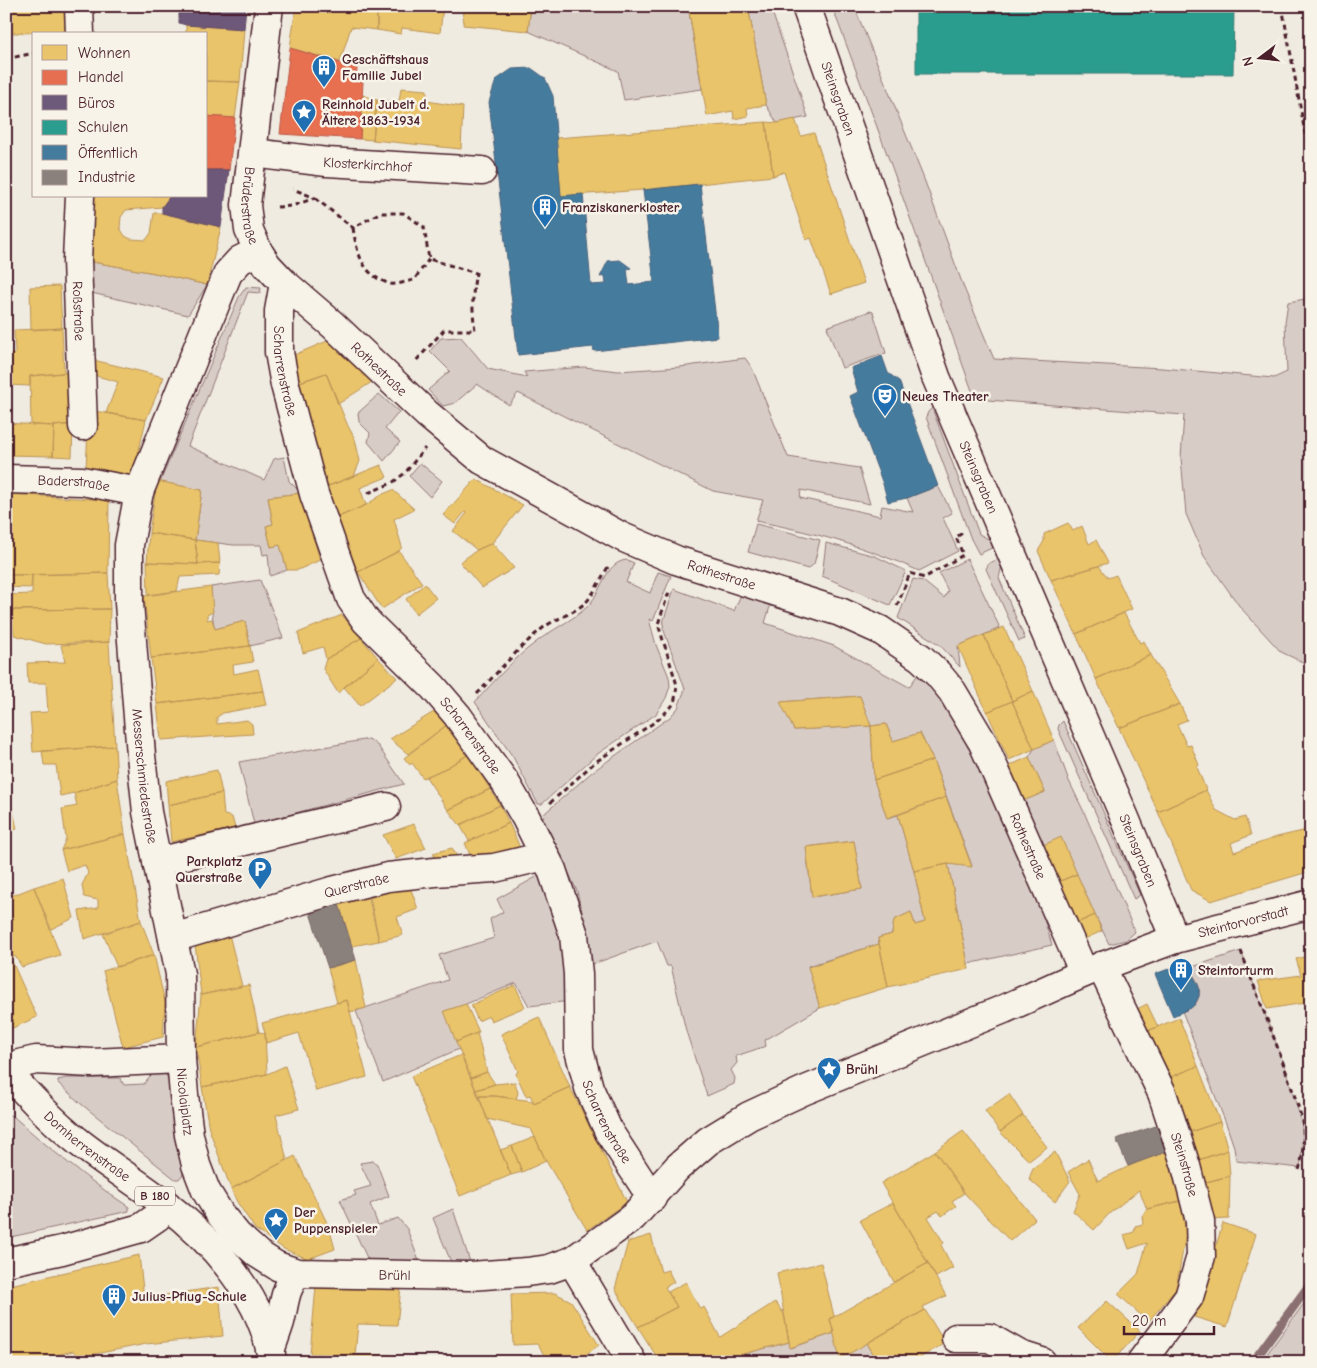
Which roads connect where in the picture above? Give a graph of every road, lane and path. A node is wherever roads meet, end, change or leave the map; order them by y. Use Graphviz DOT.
graph roads {
  1 [pos="79,6"];
  2 [pos="269,6"];
  3 [pos="806,6"];
  4 [pos="1282,6"];
  5 [pos="80,32"];
  6 [pos="32,53"];
  7 [pos="6,59"];
  8 [pos="253,154"];
  9 [pos="1311,166"];
  10 [pos="482,171"];
  11 [pos="288,187"];
  12 [pos="80,198"];
  13 [pos="315,198"];
  14 [pos="278,207"];
  15 [pos="353,228"];
  16 [pos="258,251"];
  17 [pos="429,259"];
  18 [pos="284,283"];
  19 [pos="418,358"];
  20 [pos="83,426"];
  21 [pos="428,445"];
  22 [pos="6,478"];
  23 [pos="139,492"];
  24 [pos="368,493"];
  25 [pos="964,532"];
  26 [pos="615,558"];
  27 [pos="671,587"];
  28 [pos="895,609"];
  29 [pos="473,698"];
  30 [pos="549,804"];
  31 [pos="386,807"];
  32 [pos="545,856"];
  33 [pos="157,862"];
  34 [pos="1311,904"];
  35 [pos="1232,924"];
  36 [pos="173,938"];
  37 [pos="1175,939"];
  38 [pos="1093,969"];
  39 [pos="181,1059"];
  40 [pos="6,1067"];
  41 [pos="6,1071"];
  42 [pos="1298,1172"];
  43 [pos="652,1198"];
  44 [pos="167,1206"];
  45 [pos="572,1261"];
  46 [pos="6,1262"];
  47 [pos="297,1273"];
  48 [pos="956,1338"];
  49 [pos="272,1355"];
  50 [pos="632,1362"];
  51 [pos="1042,1362"];
  52 [pos="1142,1362"];
  1 -- 5 [label="street"];
  2 -- 8 [label="street, Brüderstraße"];
  3 -- 37 [label="street, Steinsgraben"];
  4 -- 9 [label="path"];
  6 -- 7 [label="path"];
  8 -- 10 [label="street, Klosterkirchhof"];
  8 -- 16 [label="street, Brüderstraße"];
  11 -- 13 [label="path"];
  12 -- 20 [label="street, Roßstraße"];
  13 -- 14 [label="path"];
  13 -- 15 [label="path"];
  15 -- 17 [label="path"];
  15 -- 17 [label="path"];
  16 -- 18 [label="street, Rothestraße"];
  16 -- 23 [label="street, Brüderstraße"];
  17 -- 19 [label="path"];
  18 -- 32 [label="street, Scharrenstraße"];
  18 -- 38 [label="street, Rothestraße"];
  21 -- 24 [label="path"];
  22 -- 23 [label="street, Baderstraße"];
  23 -- 33 [label="street, Messerschmiedestraße"];
  25 -- 28 [label="path"];
  26 -- 29 [label="path"];
  27 -- 30 [label="path"];
  31 -- 33 [label="street"];
  32 -- 36 [label="street, Querstraße"];
  32 -- 43 [label="street, Scharrenstraße"];
  33 -- 36 [label="street, Messerschmiedestraße"];
  34 -- 35 [label="street, Steintorvorstadt"];
  35 -- 37 [label="street, Steintorvorstadt"];
  35 -- 42 [label="path"];
  36 -- 39 [label="street, Messerschmiedestraße"];
  37 -- 38 [label="street, Brühl"];
  38 -- 43 [label="street, Brühl"];
  38 -- 52 [label="street, Steinstraße"];
  39 -- 40 [label="street, Nicolaiplatz"];
  39 -- 47 [label="street, Nicolaiplatz"];
  41 -- 44 [label="street, Domherrenstraße / B 180"];
  43 -- 45 [label="street, Brühl"];
  44 -- 46 [label="street"];
  44 -- 49 [label="street, Domherrenstraße / B 180"];
  45 -- 47 [label="street, Brühl"];
  45 -- 50 [label="street"];
  47 -- 49 [label="street"];
  48 -- 51 [label="street"];
}
